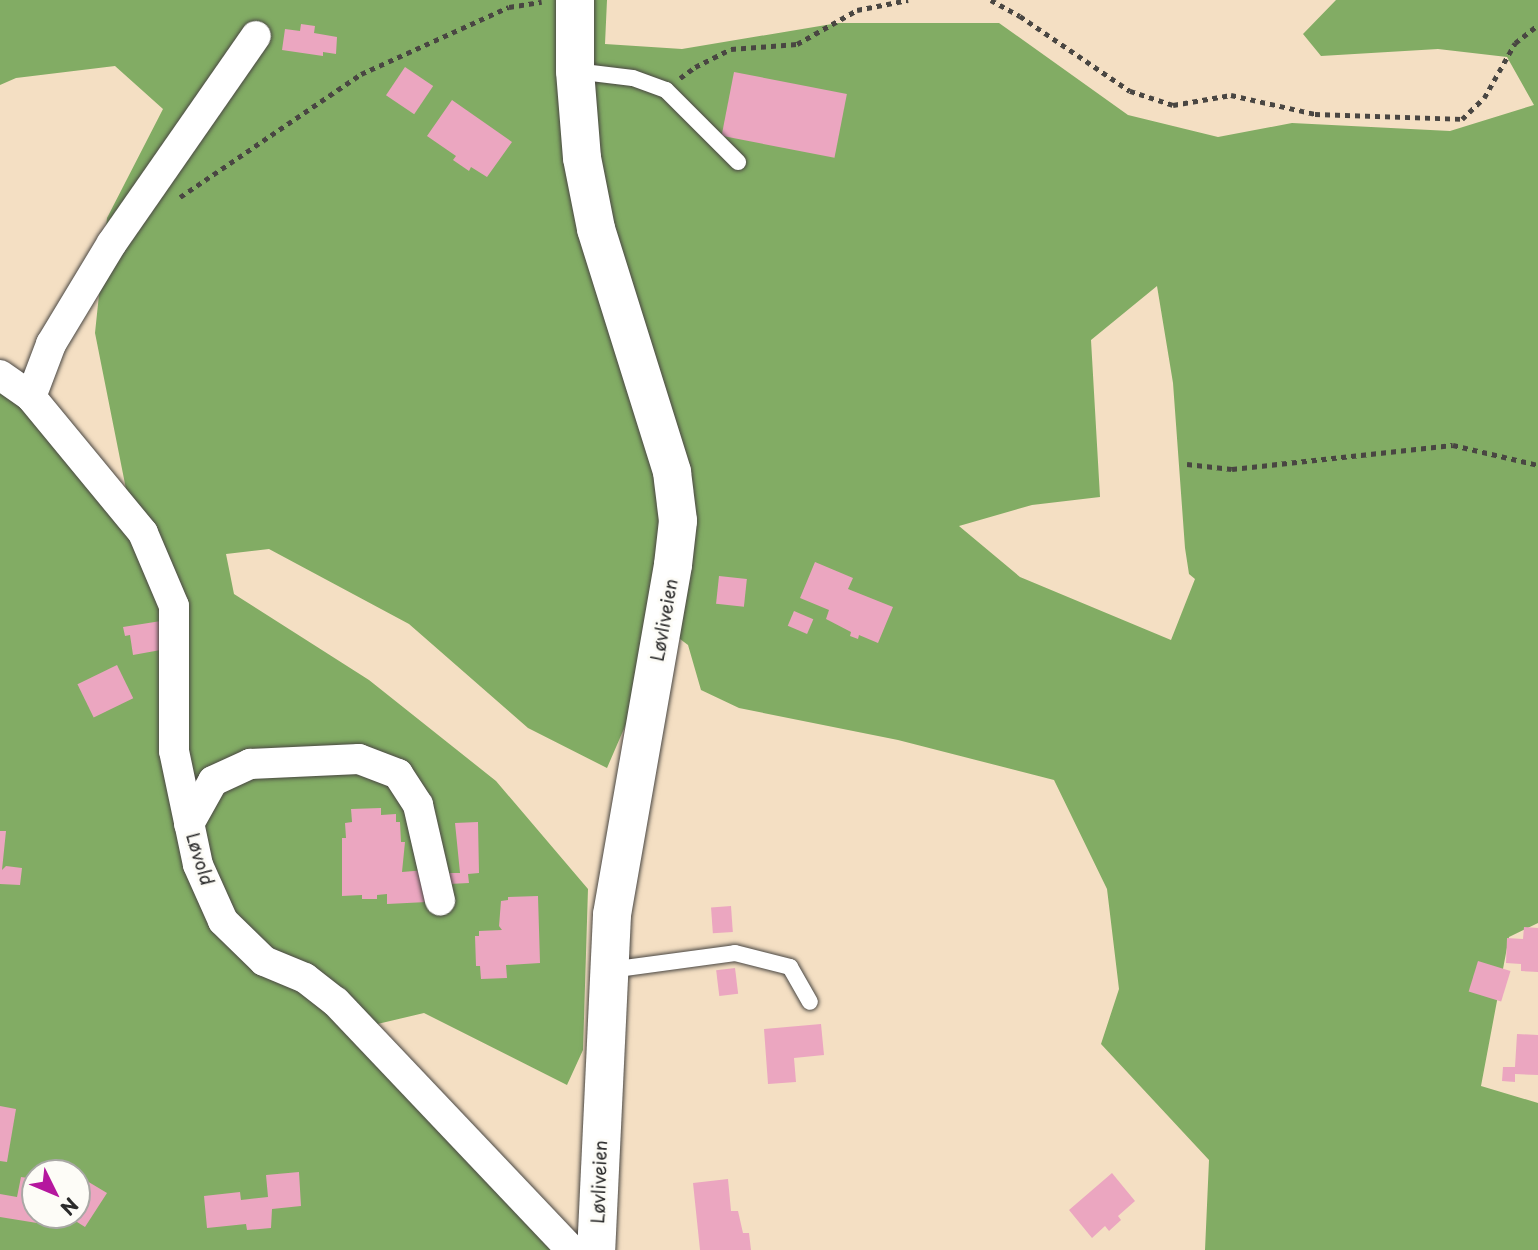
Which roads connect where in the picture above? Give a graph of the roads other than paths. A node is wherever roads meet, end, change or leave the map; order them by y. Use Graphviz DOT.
graph roads {
  1 [pos="560,1"];
  2 [pos="256,36"];
  3 [pos="575,71"];
  4 [pos="738,162"];
  5 [pos="0,375"];
  6 [pos="31,397"];
  7 [pos="189,824"];
  8 [pos="440,900"];
  9 [pos="607,970"];
  10 [pos="810,1002"];
  11 [pos="571,1250"];
  12 [pos="596,1250"];
  1 -- 3 [label="main road, Løvliveien"];
  2 -- 6 [label="street"];
  3 -- 4 [label="lane"];
  3 -- 9 [label="main road, Løvliveien"];
  5 -- 6 [label="street, Løvold"];
  6 -- 7 [label="street, Løvold"];
  7 -- 8 [label="street"];
  7 -- 11 [label="street, Løvold"];
  9 -- 10 [label="lane"];
  9 -- 12 [label="main road, Løvliveien"];
}
